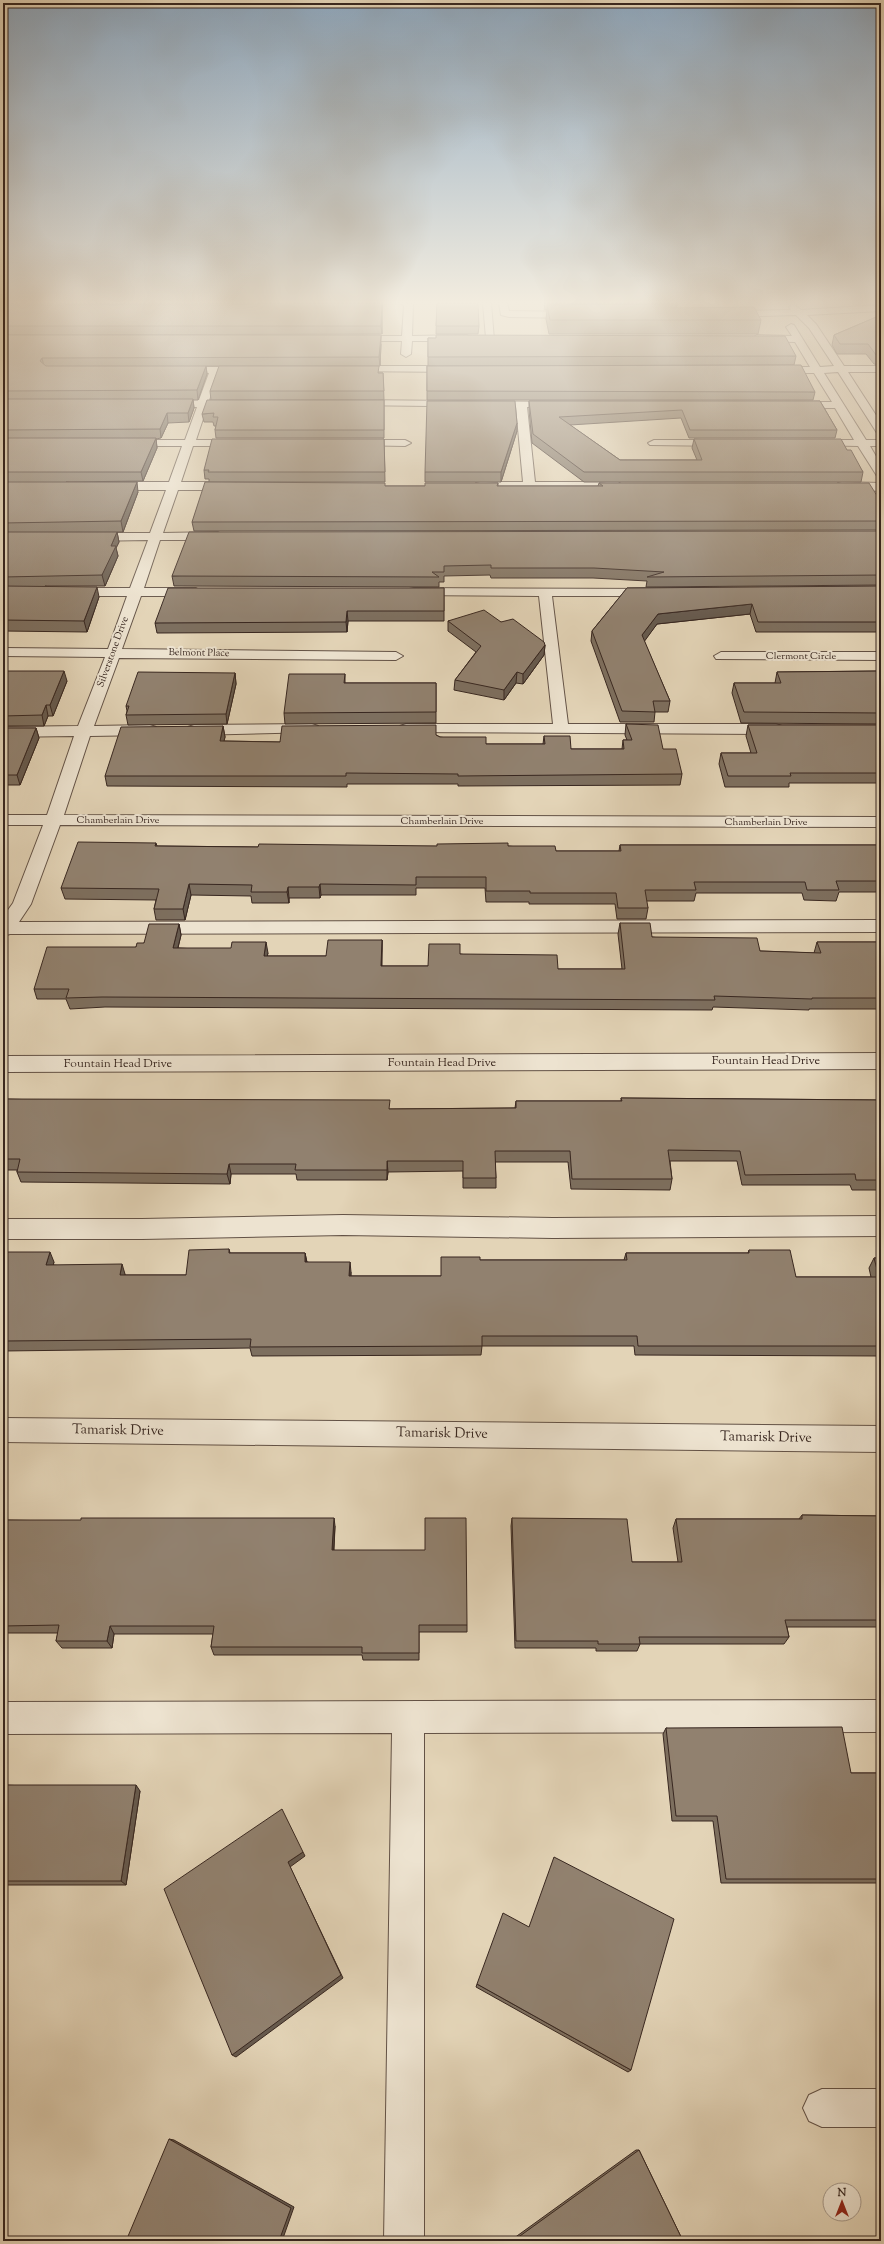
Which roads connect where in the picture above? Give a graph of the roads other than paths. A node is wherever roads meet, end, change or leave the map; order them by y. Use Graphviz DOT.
graph roads {
  1 [pos="203,408"];
  2 [pos="521,408"];
  3 [pos="841,408"];
  4 [pos="866,408"];
  5 [pos="881,431"];
  6 [pos="111,443"];
  7 [pos="189,443"];
  8 [pos="256,443"];
  9 [pos="342,443"];
  10 [pos="405,443"];
  11 [pos="654,443"];
  12 [pos="733,443"];
  13 [pos="803,443"];
  14 [pos="862,443"];
  15 [pos="881,443"];
  16 [pos="881,474"];
  17 [pos="95,486"];
  18 [pos="173,486"];
  19 [pos="245,486"];
  20 [pos="469,486"];
  21 [pos="529,486"];
  22 [pos="630,486"];
  23 [pos="829,486"];
  24 [pos="881,486"];
  25 [pos="231,536"];
  26 [pos="74,537"];
  27 [pos="154,537"];
  28 [pos="55,592"];
  29 [pos="136,592"];
  30 [pos="212,592"];
  31 [pos="402,592"];
  32 [pos="670,592"];
  33 [pos="545,593"];
  34 [pos="3,652"];
  35 [pos="114,652"];
  36 [pos="396,656"];
  37 [pos="721,656"];
  38 [pos="881,656"];
  39 [pos="561,728"];
  40 [pos="331,729"];
  41 [pos="395,729"];
  42 [pos="793,729"];
  43 [pos="164,730"];
  44 [pos="180,730"];
  45 [pos="84,731"];
  46 [pos="3,732"];
  47 [pos="3,820"];
  48 [pos="53,820"];
  49 [pos="881,822"];
  50 [pos="881,926"];
  51 [pos="4,929"];
  52 [pos="881,1061"];
  53 [pos="3,1064"];
  54 [pos="881,1226"];
  55 [pos="3,1229"];
  56 [pos="3,1430"];
  57 [pos="881,1439"];
  58 [pos="881,1716"];
  59 [pos="408,1717"];
  60 [pos="3,1718"];
  61 [pos="822,2108"];
  62 [pos="881,2108"];
  63 [pos="404,2241"];
  1 -- 7 [label="street, Silverstone Drive"];
  2 -- 21 [label="street"];
  3 -- 14 [label="street"];
  4 -- 5 [label="street"];
  6 -- 7 [label="street"];
  7 -- 8 [label="street"];
  7 -- 18 [label="street, Silverstone Drive"];
  9 -- 10 [label="street"];
  11 -- 12 [label="street"];
  13 -- 14 [label="street"];
  14 -- 15 [label="street"];
  14 -- 16 [label="street"];
  17 -- 18 [label="street"];
  18 -- 19 [label="street"];
  18 -- 27 [label="street, Silverstone Drive"];
  20 -- 21 [label="street"];
  21 -- 22 [label="street"];
  23 -- 24 [label="street"];
  25 -- 27 [label="street"];
  26 -- 27 [label="street"];
  27 -- 29 [label="street, Silverstone Drive"];
  28 -- 29 [label="street"];
  29 -- 30 [label="street"];
  29 -- 35 [label="street, Silverstone Drive"];
  31 -- 33 [label="street"];
  32 -- 33 [label="street"];
  33 -- 39 [label="street"];
  34 -- 35 [label="street, Belmont Place"];
  35 -- 36 [label="street, Belmont Place"];
  35 -- 45 [label="street, Silverstone Drive"];
  37 -- 38 [label="street, Clermont Circle"];
  39 -- 41 [label="street"];
  39 -- 42 [label="street"];
  40 -- 44 [label="street"];
  43 -- 45 [label="street"];
  45 -- 46 [label="street"];
  45 -- 48 [label="street, Silverstone Drive"];
  47 -- 48 [label="street, Chamberlain Drive"];
  48 -- 49 [label="street, Chamberlain Drive"];
  48 -- 51 [label="street, Silverstone Drive"];
  50 -- 51 [label="street"];
  52 -- 53 [label="street, Fountain Head Drive"];
  54 -- 55 [label="street"];
  56 -- 57 [label="street, Tamarisk Drive"];
  58 -- 59 [label="street"];
  59 -- 60 [label="street"];
  59 -- 63 [label="street"];
  61 -- 62 [label="street"];
}
